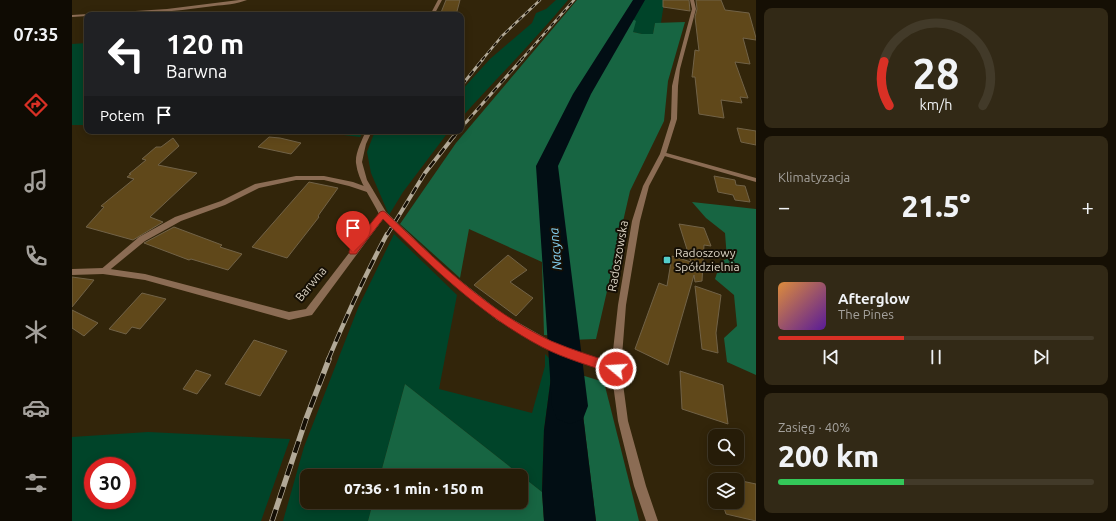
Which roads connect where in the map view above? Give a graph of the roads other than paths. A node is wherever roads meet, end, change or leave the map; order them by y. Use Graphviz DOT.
graph roads {
  1 [pos="245,0"];
  2 [pos="440,0"];
  3 [pos="692,0"];
  4 [pos="144,12"];
  5 [pos="434,12"];
  6 [pos="84,15"];
  7 [pos="72,16"];
  8 [pos="368,134"];
  9 [pos="663,154"];
  10 [pos="756,180"];
  11 [pos="370,191"];
  12 [pos="383,214"];
  13 [pos="103,271"];
  14 [pos="72,272"];
  15 [pos="616,369"];
  16 [pos="652,521"];
  1 -- 4 [label="street"];
  2 -- 5 [label="street"];
  3 -- 9 [label="street, Radoszowska"];
  6 -- 7 [label="street"];
  8 -- 11 [label="street"];
  9 -- 10 [label="street"];
  9 -- 15 [label="street, Radoszowska"];
  11 -- 12 [label="street"];
  11 -- 13 [label="street"];
  12 -- 13 [label="street, Barwna"];
  12 -- 15 [label="street"];
  13 -- 14 [label="street, Barwna"];
  15 -- 16 [label="street, Radoszowska"];
}
